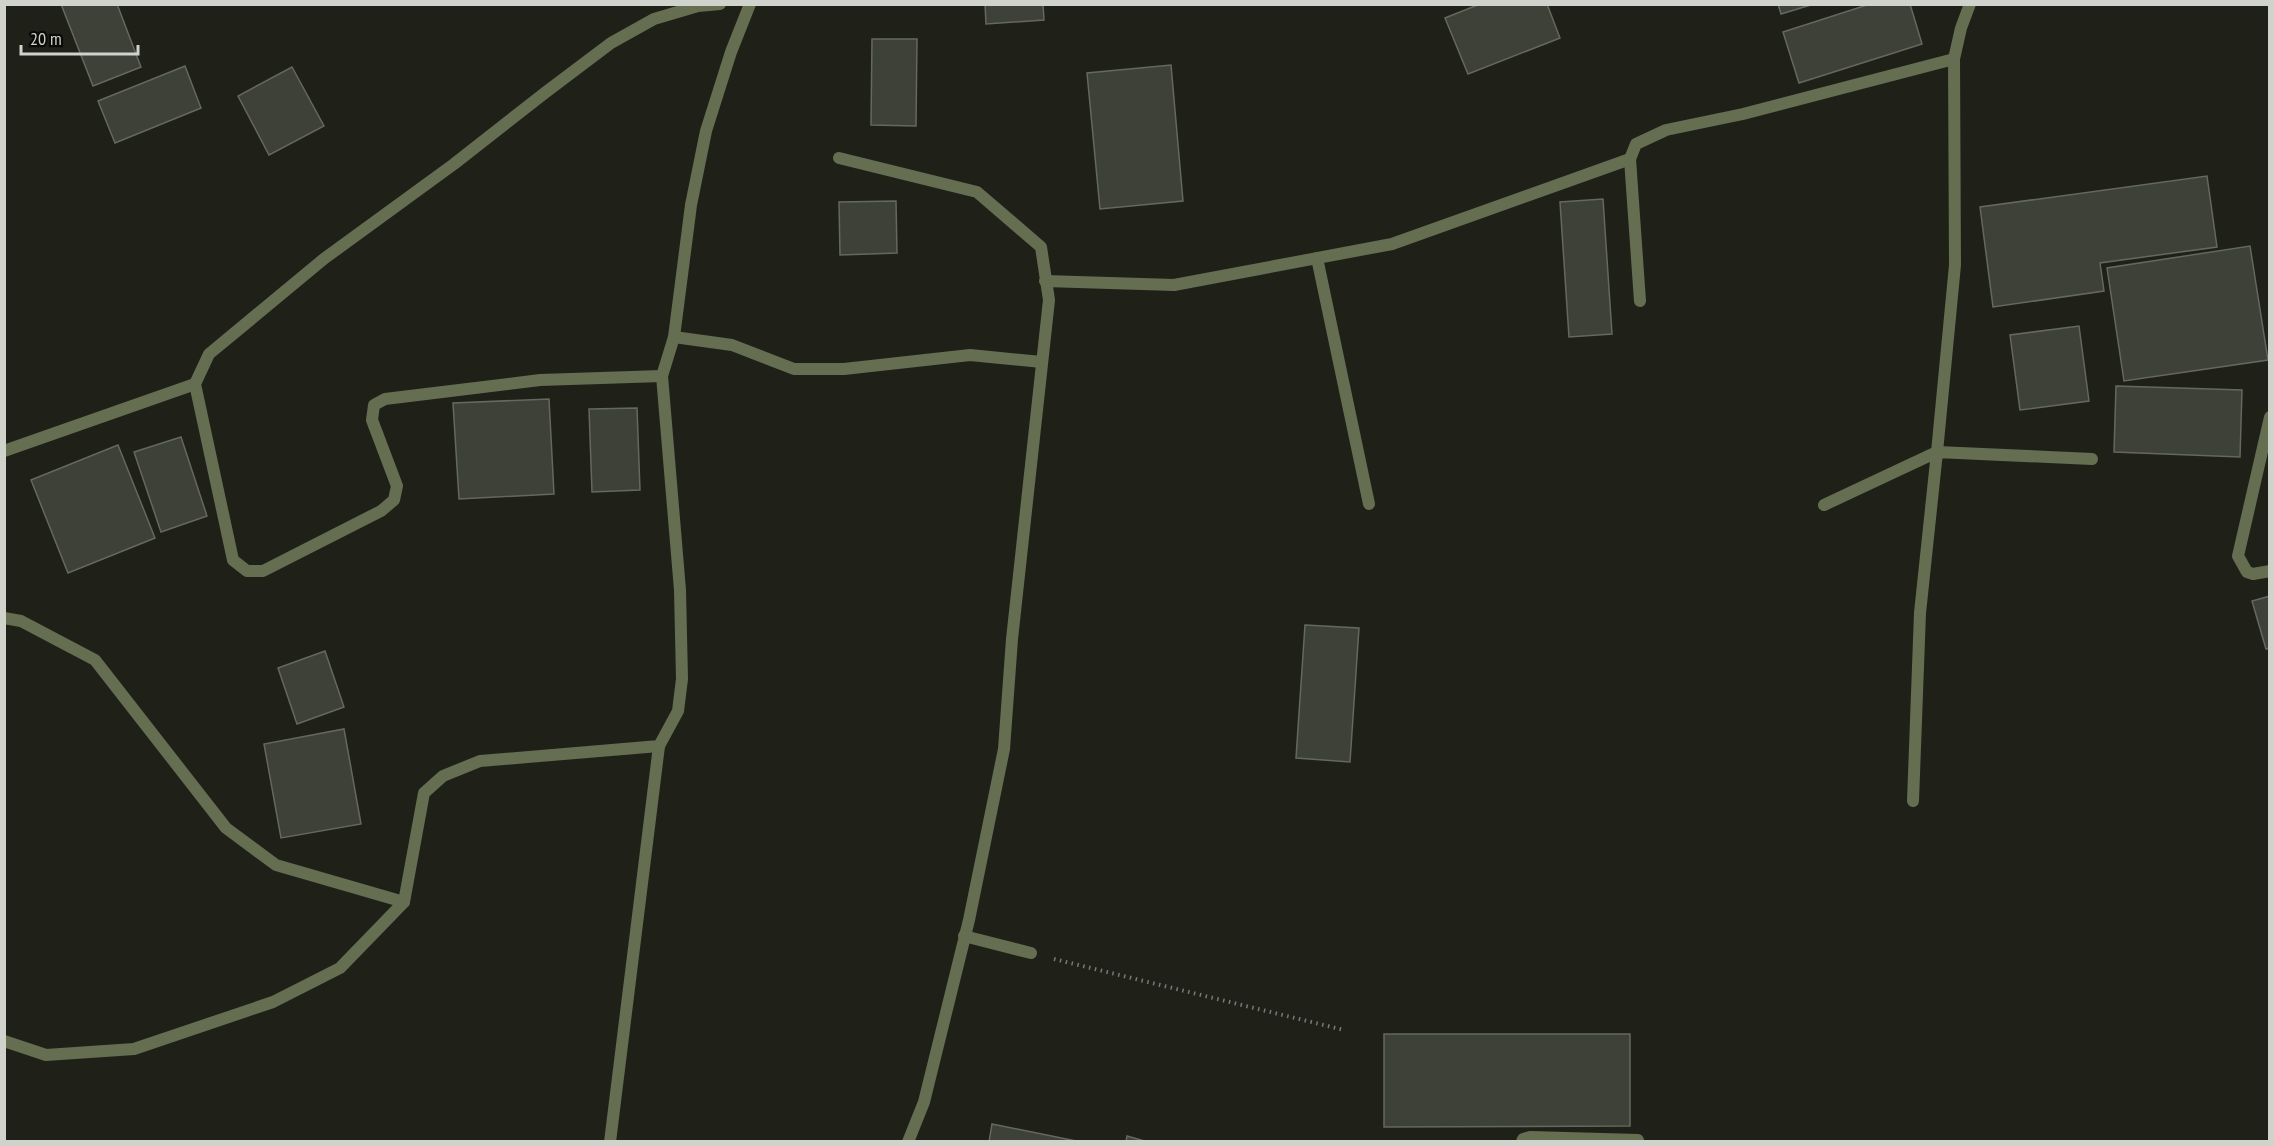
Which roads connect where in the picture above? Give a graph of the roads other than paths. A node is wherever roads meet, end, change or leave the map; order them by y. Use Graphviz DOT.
graph roads {
  1 [pos="720,4"];
  2 [pos="750,4"];
  3 [pos="1970,4"];
  4 [pos="1954,59"];
  5 [pos="839,159"];
  6 [pos="1630,159"];
  7 [pos="1317,258"];
  8 [pos="1045,281"];
  9 [pos="1640,301"];
  10 [pos="674,337"];
  11 [pos="1042,362"];
  12 [pos="662,376"];
  13 [pos="195,384"];
  14 [pos="2270,417"];
  15 [pos="4,451"];
  16 [pos="1937,452"];
  17 [pos="2092,459"];
  18 [pos="1369,504"];
  19 [pos="1824,505"];
  20 [pos="2270,571"];
  21 [pos="4,618"];
  22 [pos="659,746"];
  23 [pos="1913,801"];
  24 [pos="404,902"];
  25 [pos="964,936"];
  26 [pos="1031,953"];
  27 [pos="4,1041"];
  28 [pos="1638,1140"];
  29 [pos="610,1142"];
  30 [pos="908,1142"];
  31 [pos="1522,1142"];
  1 -- 13 [label="street"];
  2 -- 10 [label="street"];
  3 -- 4 [label="street"];
  4 -- 6 [label="street"];
  4 -- 16 [label="street"];
  5 -- 8 [label="street"];
  6 -- 7 [label="street"];
  6 -- 9 [label="street"];
  7 -- 8 [label="street"];
  7 -- 18 [label="street"];
  8 -- 11 [label="street"];
  10 -- 11 [label="street"];
  10 -- 12 [label="street"];
  11 -- 25 [label="street"];
  12 -- 13 [label="street"];
  12 -- 22 [label="street"];
  13 -- 15 [label="street"];
  14 -- 20 [label="street"];
  16 -- 17 [label="street"];
  16 -- 19 [label="street"];
  16 -- 23 [label="street"];
  21 -- 24 [label="street"];
  22 -- 24 [label="street"];
  22 -- 29 [label="street"];
  24 -- 27 [label="street"];
  25 -- 26 [label="street"];
  25 -- 30 [label="street"];
  28 -- 31 [label="street"];
}
